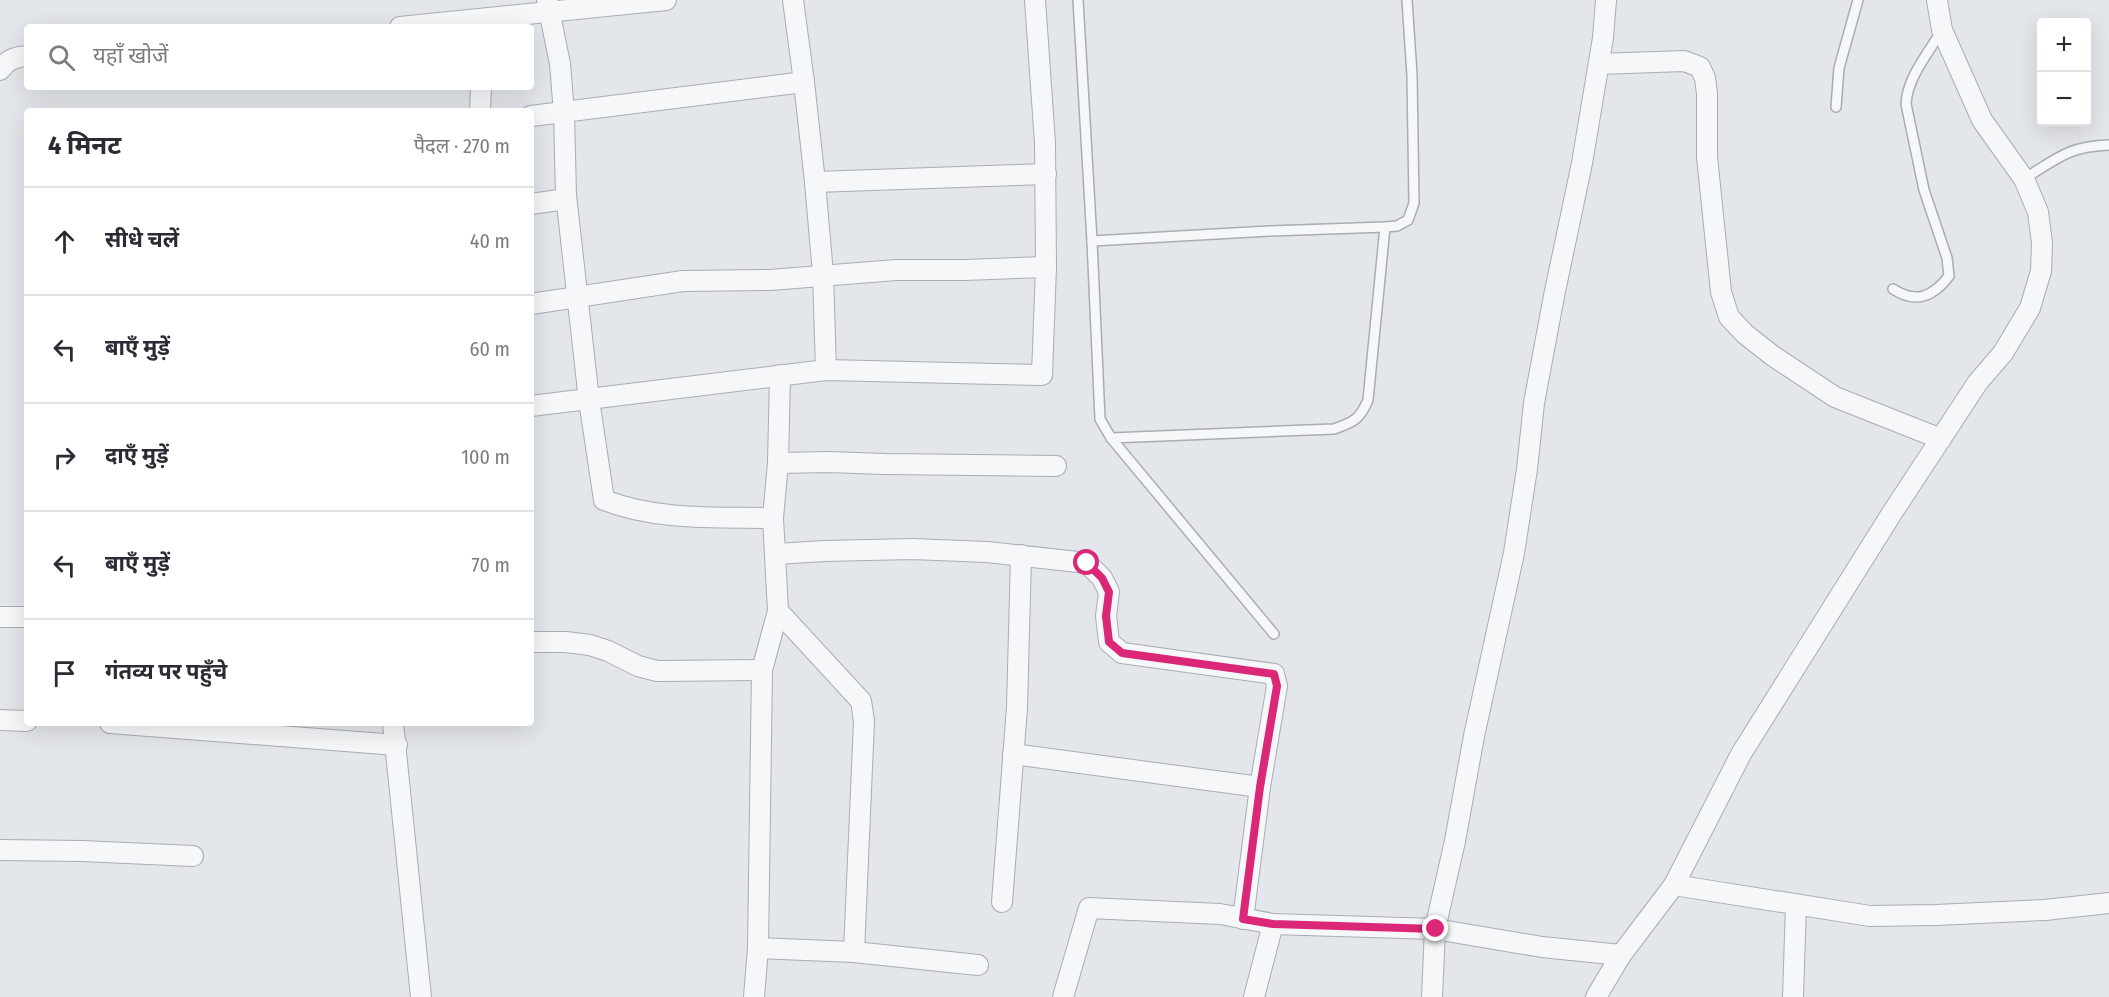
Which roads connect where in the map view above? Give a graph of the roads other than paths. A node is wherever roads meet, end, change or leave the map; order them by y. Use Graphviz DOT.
graph roads {
  1 [pos="666,0"];
  2 [pos="793,0"];
  3 [pos="1035,0"];
  4 [pos="1078,0"];
  5 [pos="1407,0"];
  6 [pos="1606,0"];
  7 [pos="1858,0"];
  8 [pos="1937,0"];
  9 [pos="549,6"];
  10 [pos="484,22"];
  11 [pos="450,24"];
  12 [pos="1942,30"];
  13 [pos="24,56"];
  14 [pos="1599,64"];
  15 [pos="0,70"];
  16 [pos="804,82"];
  17 [pos="481,90"];
  18 [pos="1836,107"];
  19 [pos="480,108"];
  20 [pos="564,113"];
  21 [pos="534,116"];
  22 [pos="2109,145"];
  23 [pos="1046,174"];
  24 [pos="2024,179"];
  25 [pos="815,182"];
  26 [pos="566,199"];
  27 [pos="534,204"];
  28 [pos="1385,227"];
  29 [pos="1092,240"];
  30 [pos="1046,267"];
  31 [pos="823,274"];
  32 [pos="1893,290"];
  33 [pos="578,297"];
  34 [pos="534,304"];
  35 [pos="826,370"];
  36 [pos="780,375"];
  37 [pos="590,400"];
  38 [pos="534,406"];
  39 [pos="1111,438"];
  40 [pos="1941,439"];
  41 [pos="778,463"];
  42 [pos="1056,466"];
  43 [pos="773,518"];
  44 [pos="776,554"];
  45 [pos="1021,555"];
  46 [pos="778,611"];
  47 [pos="0,616"];
  48 [pos="24,617"];
  49 [pos="1275,634"];
  50 [pos="534,642"];
  51 [pos="762,670"];
  52 [pos="0,720"];
  53 [pos="24,721"];
  54 [pos="149,726"];
  55 [pos="394,726"];
  56 [pos="397,745"];
  57 [pos="1013,754"];
  58 [pos="1260,787"];
  59 [pos="0,850"];
  60 [pos="193,856"];
  61 [pos="1674,885"];
  62 [pos="1002,902"];
  63 [pos="2109,903"];
  64 [pos="1796,906"];
  65 [pos="1243,919"];
  66 [pos="1273,924"];
  67 [pos="1436,929"];
  68 [pos="758,948"];
  69 [pos="854,952"];
  70 [pos="1621,955"];
  71 [pos="978,965"];
  72 [pos="421,997"];
  73 [pos="754,997"];
  74 [pos="1063,997"];
  75 [pos="1254,997"];
  76 [pos="1432,997"];
  77 [pos="1596,997"];
  78 [pos="1793,997"];
  1 -- 9 [label="street"];
  2 -- 16 [label="street"];
  3 -- 23 [label="street"];
  4 -- 29 [label="lane"];
  5 -- 28 [label="lane"];
  6 -- 14 [label="street"];
  7 -- 18 [label="lane"];
  8 -- 12 [label="street"];
  9 -- 10 [label="street"];
  9 -- 20 [label="street"];
  10 -- 11 [label="street"];
  12 -- 24 [label="street"];
  12 -- 32 [label="lane"];
  13 -- 15 [label="street"];
  14 -- 40 [label="street"];
  14 -- 67 [label="street"];
  16 -- 20 [label="street"];
  16 -- 25 [label="street"];
  17 -- 19 [label="street"];
  20 -- 21 [label="street"];
  20 -- 26 [label="street"];
  22 -- 24 [label="lane"];
  23 -- 25 [label="street"];
  23 -- 30 [label="street"];
  24 -- 40 [label="street"];
  25 -- 31 [label="street"];
  26 -- 27 [label="street"];
  26 -- 33 [label="street"];
  28 -- 29 [label="lane"];
  28 -- 39 [label="lane"];
  29 -- 39 [label="lane"];
  30 -- 31 [label="street"];
  30 -- 35 [label="street"];
  31 -- 33 [label="street"];
  31 -- 35 [label="street"];
  33 -- 34 [label="street"];
  33 -- 37 [label="street"];
  35 -- 36 [label="street"];
  36 -- 37 [label="street"];
  36 -- 41 [label="street"];
  37 -- 38 [label="street"];
  37 -- 43 [label="street"];
  39 -- 49 [label="lane"];
  40 -- 61 [label="street"];
  41 -- 42 [label="street"];
  41 -- 43 [label="street"];
  43 -- 44 [label="street"];
  44 -- 45 [label="street"];
  44 -- 46 [label="street"];
  45 -- 57 [label="street"];
  45 -- 58 [label="street"];
  46 -- 51 [label="street"];
  46 -- 69 [label="street"];
  47 -- 48 [label="street"];
  50 -- 51 [label="street"];
  51 -- 68 [label="street"];
  52 -- 53 [label="street"];
  54 -- 56 [label="street"];
  55 -- 56 [label="street"];
  56 -- 72 [label="street"];
  57 -- 58 [label="street"];
  57 -- 62 [label="street"];
  58 -- 65 [label="street"];
  59 -- 60 [label="street"];
  61 -- 64 [label="street"];
  61 -- 70 [label="street"];
  63 -- 64 [label="street"];
  64 -- 78 [label="street"];
  65 -- 66 [label="street"];
  65 -- 74 [label="street"];
  66 -- 67 [label="street"];
  66 -- 75 [label="street"];
  67 -- 70 [label="street"];
  67 -- 76 [label="street"];
  68 -- 69 [label="street"];
  68 -- 73 [label="street"];
  69 -- 71 [label="street"];
  70 -- 77 [label="street"];
}
